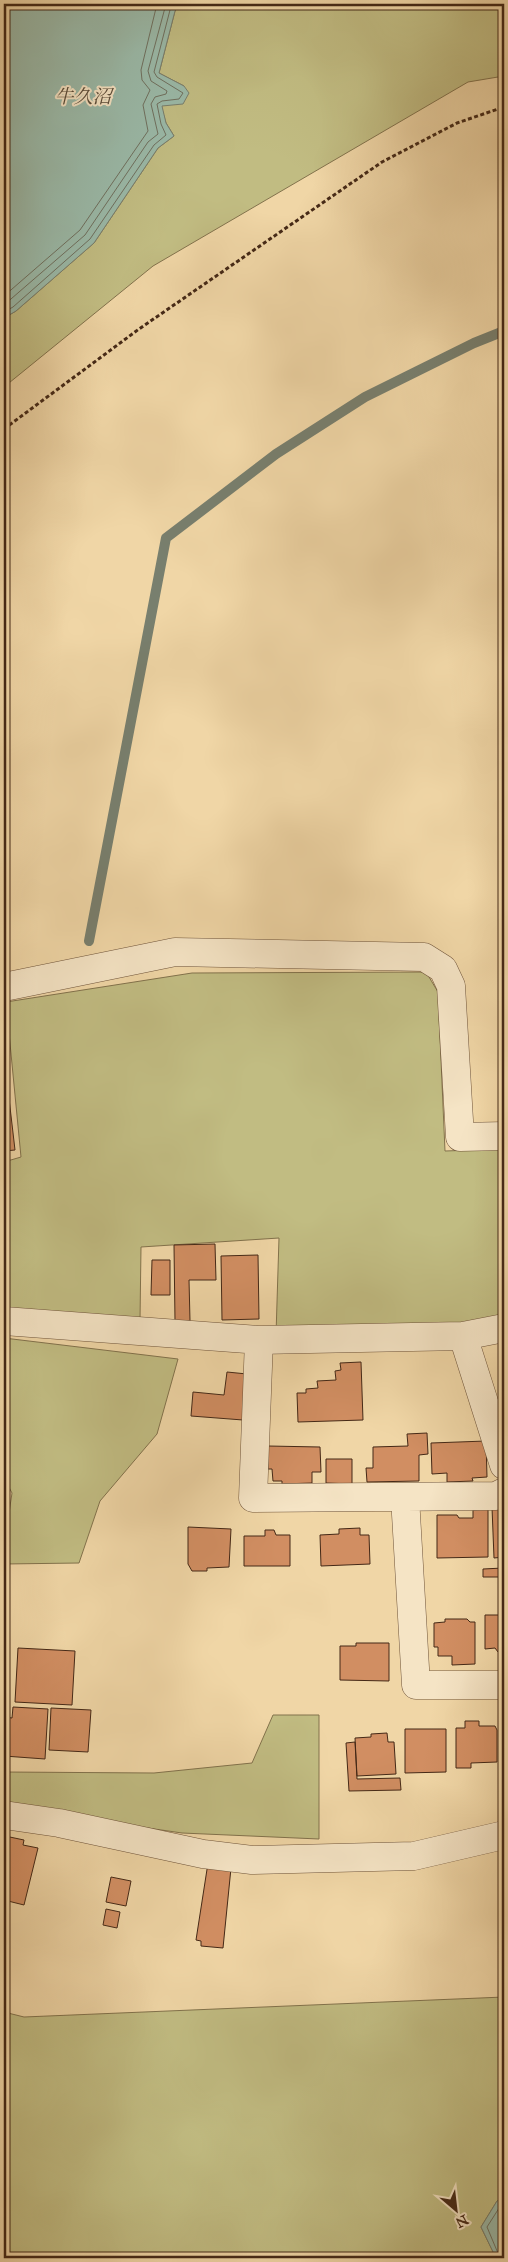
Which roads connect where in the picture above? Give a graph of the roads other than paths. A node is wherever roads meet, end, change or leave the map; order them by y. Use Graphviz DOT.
graph roads {
  1 [pos="4,987"];
  2 [pos="504,1136"];
  3 [pos="4,1322"];
  4 [pos="504,1328"];
  5 [pos="463,1336"];
  6 [pos="259,1340"];
  7 [pos="504,1465"];
  8 [pos="504,1492"];
  9 [pos="405,1497"];
  10 [pos="504,1685"];
  11 [pos="4,1815"];
  12 [pos="504,1835"];
  1 -- 2 [label="street"];
  3 -- 6 [label="street"];
  4 -- 5 [label="street"];
  5 -- 6 [label="street"];
  5 -- 7 [label="street"];
  6 -- 9 [label="street"];
  8 -- 9 [label="street"];
  9 -- 10 [label="street"];
  11 -- 12 [label="street"];
}
